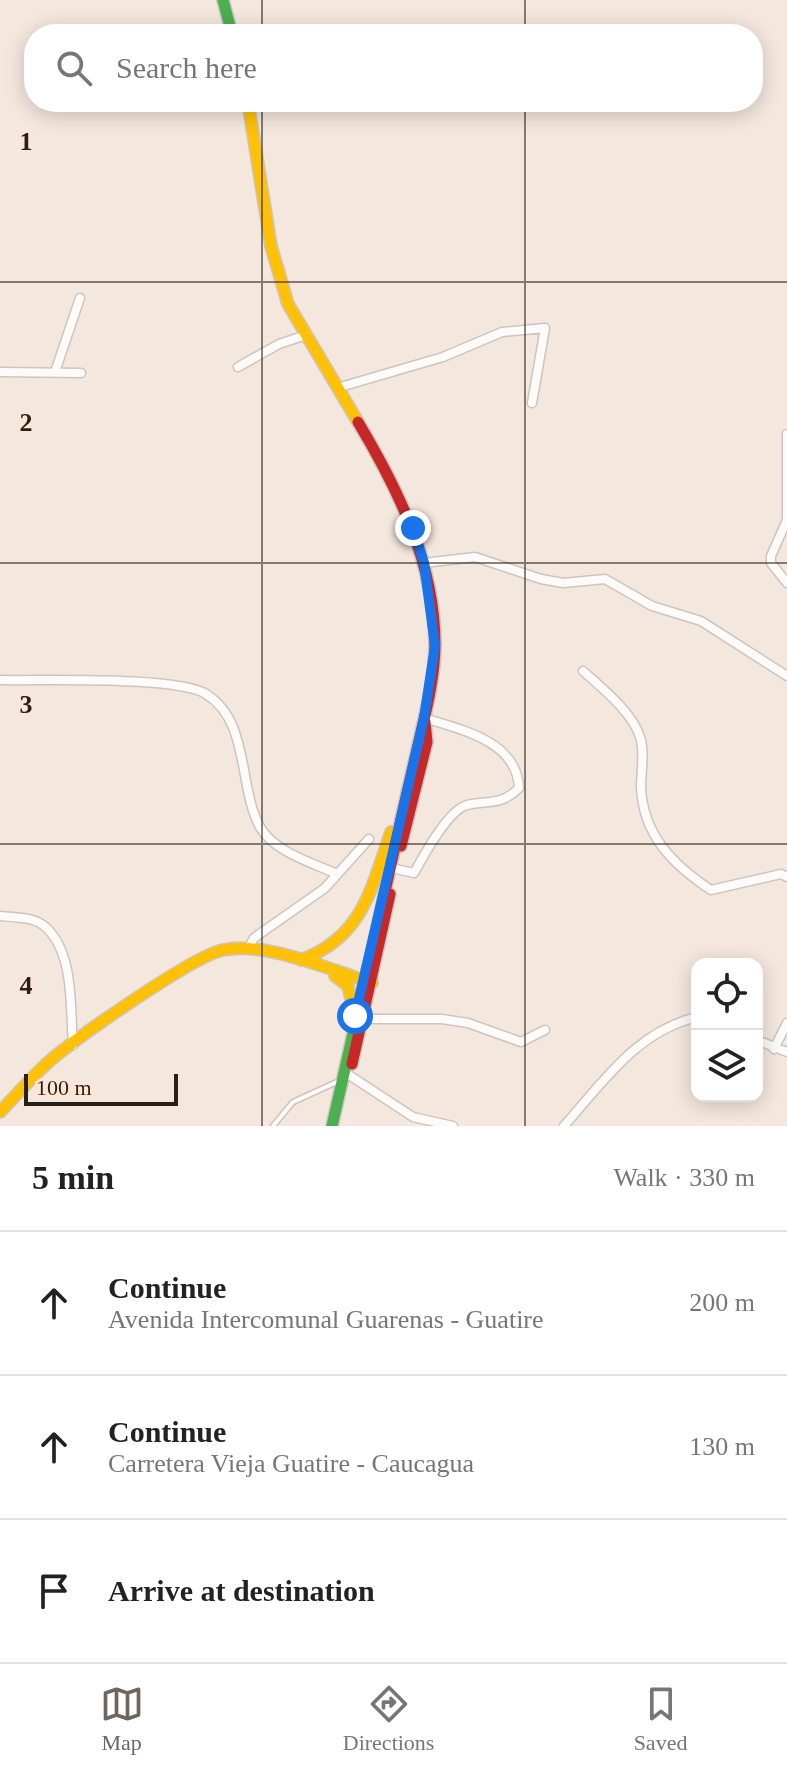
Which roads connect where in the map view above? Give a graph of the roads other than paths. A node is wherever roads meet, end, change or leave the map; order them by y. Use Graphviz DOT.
graph roads {
  1 [pos="223,0"];
  2 [pos="229,24"];
  3 [pos="250,112"];
  4 [pos="80,298"];
  5 [pos="306,335"];
  6 [pos="238,367"];
  7 [pos="0,372"];
  8 [pos="55,372"];
  9 [pos="81,373"];
  10 [pos="337,388"];
  11 [pos="532,403"];
  12 [pos="787,434"];
  13 [pos="424,563"];
  14 [pos="787,583"];
  15 [pos="583,671"];
  16 [pos="787,676"];
  17 [pos="0,680"];
  18 [pos="424,718"];
  19 [pos="407,787"];
  20 [pos="369,839"];
  21 [pos="396,869"];
  22 [pos="337,874"];
  23 [pos="787,877"];
  24 [pos="0,916"];
  25 [pos="248,949"];
  26 [pos="301,960"];
  27 [pos="330,972"];
  28 [pos="367,982"];
  29 [pos="359,1018"];
  30 [pos="691,1018"];
  31 [pos="787,1023"];
  32 [pos="545,1030"];
  33 [pos="763,1043"];
  34 [pos="73,1045"];
  35 [pos="774,1049"];
  36 [pos="787,1052"];
  37 [pos="345,1078"];
  38 [pos="0,1112"];
  39 [pos="273,1126"];
  40 [pos="332,1126"];
  41 [pos="338,1126"];
  42 [pos="453,1126"];
  43 [pos="564,1126"];
  1 -- 2 [label="main road"];
  3 -- 5 [label="main road"];
  4 -- 8 [label="street"];
  5 -- 6 [label="street"];
  5 -- 10 [label="main road"];
  7 -- 8 [label="street"];
  8 -- 9 [label="street"];
  10 -- 11 [label="street"];
  10 -- 13 [label="main road"];
  12 -- 14 [label="street"];
  13 -- 16 [label="street"];
  13 -- 18 [label="main road"];
  15 -- 23 [label="street"];
  17 -- 22 [label="street"];
  18 -- 19 [label="main road"];
  18 -- 21 [label="main road"];
  18 -- 21 [label="street"];
  19 -- 26 [label="main road"];
  19 -- 28 [label="main road"];
  20 -- 22 [label="street"];
  21 -- 28 [label="main road"];
  22 -- 25 [label="street"];
  24 -- 34 [label="street"];
  25 -- 26 [label="main road"];
  25 -- 34 [label="main road"];
  26 -- 27 [label="main road"];
  27 -- 28 [label="main road"];
  27 -- 29 [label="main road"];
  28 -- 29 [label="main road"];
  29 -- 32 [label="street"];
  29 -- 37 [label="main road"];
  30 -- 43 [label="street"];
  31 -- 35 [label="street"];
  33 -- 35 [label="street"];
  34 -- 38 [label="main road"];
  35 -- 36 [label="street"];
  37 -- 39 [label="lane"];
  37 -- 40 [label="main road"];
  37 -- 41 [label="main road"];
  37 -- 42 [label="street"];
}
